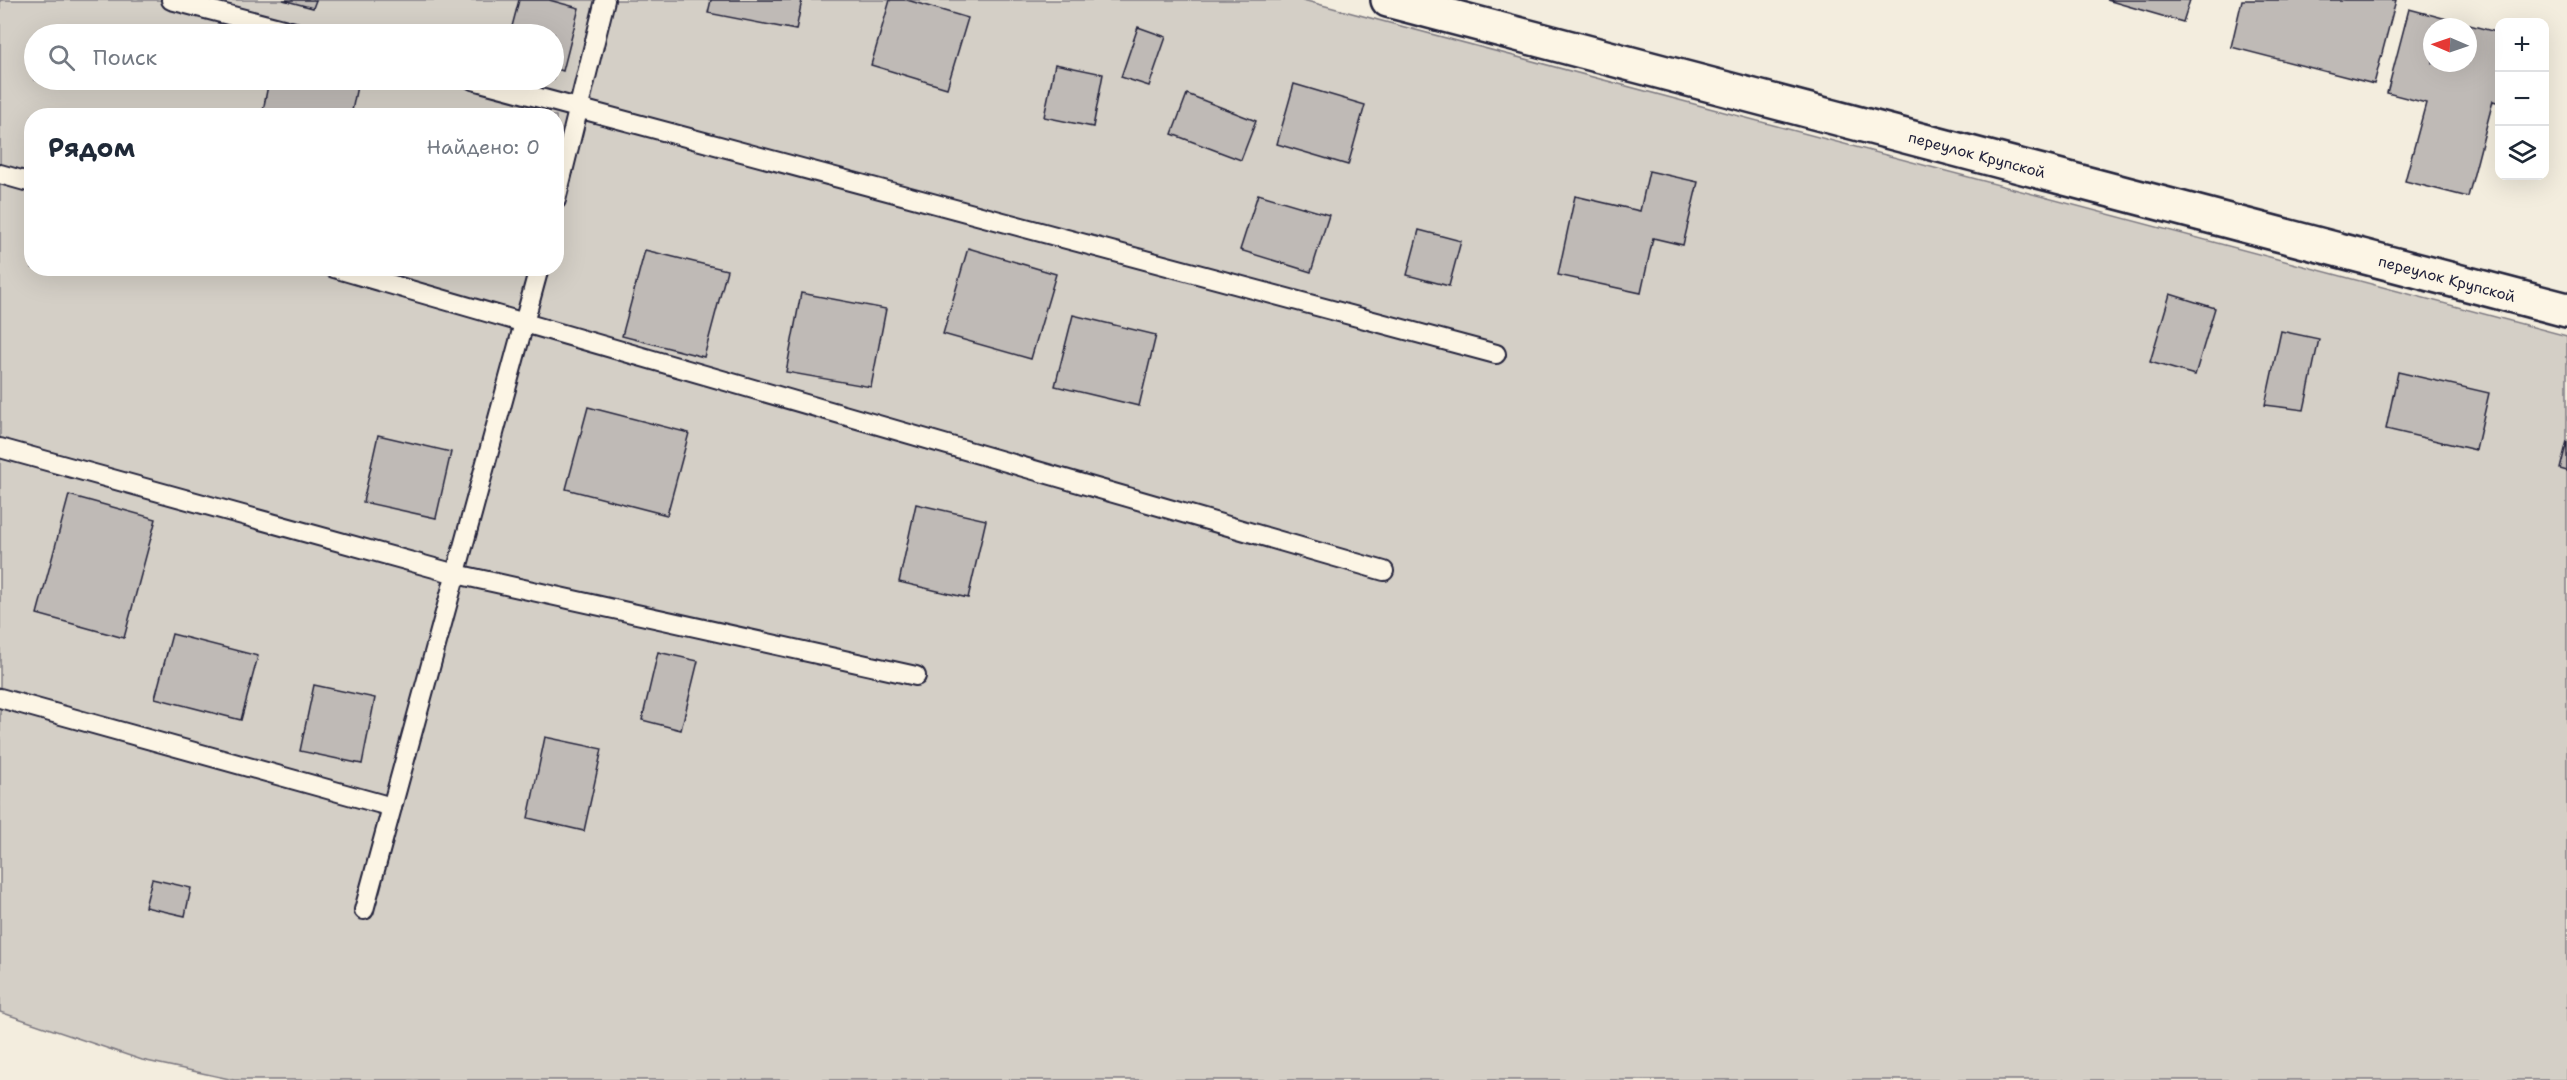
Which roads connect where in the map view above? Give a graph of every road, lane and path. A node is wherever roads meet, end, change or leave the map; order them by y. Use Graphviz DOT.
graph roads {
  1 [pos="171,0"];
  2 [pos="605,0"];
  3 [pos="1388,0"];
  4 [pos="263,24"];
  5 [pos="511,90"];
  6 [pos="580,108"];
  7 [pos="564,169"];
  8 [pos="0,174"];
  9 [pos="24,181"];
  10 [pos="362,276"];
  11 [pos="537,276"];
  12 [pos="2567,310"];
  13 [pos="525,322"];
  14 [pos="1496,354"];
  15 [pos="0,448"];
  16 [pos="1384,571"];
  17 [pos="456,574"];
  18 [pos="916,676"];
  19 [pos="0,698"];
  20 [pos="392,807"];
  21 [pos="364,910"];
  1 -- 4 [label="lane"];
  2 -- 6 [label="lane"];
  3 -- 12 [label="street, переулок Крупской"];
  5 -- 6 [label="lane"];
  6 -- 7 [label="lane"];
  6 -- 14 [label="lane"];
  8 -- 9 [label="lane"];
  10 -- 13 [label="lane"];
  11 -- 13 [label="lane"];
  13 -- 16 [label="lane"];
  13 -- 17 [label="lane"];
  15 -- 17 [label="lane"];
  17 -- 18 [label="lane"];
  17 -- 20 [label="lane"];
  19 -- 20 [label="lane"];
  20 -- 21 [label="lane"];
}
